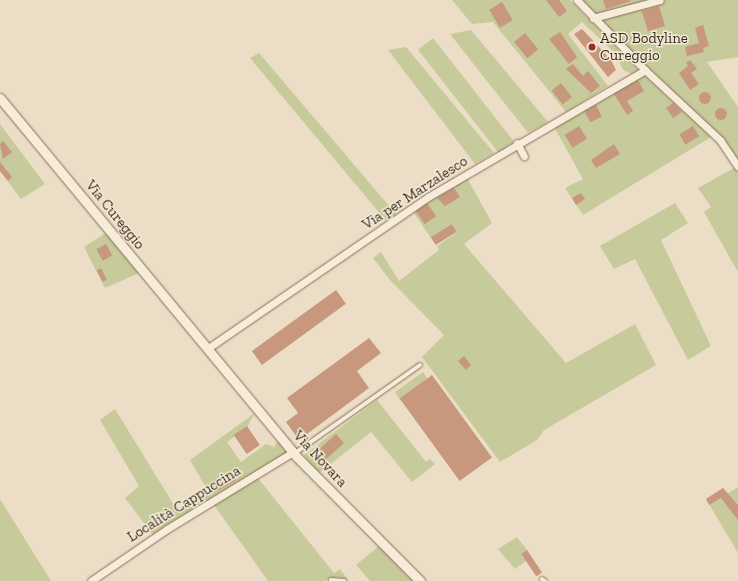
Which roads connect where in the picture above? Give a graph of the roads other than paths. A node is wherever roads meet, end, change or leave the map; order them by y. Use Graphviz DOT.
graph roads {
  1 [pos="576,0"];
  2 [pos="660,0"];
  3 [pos="593,18"];
  4 [pos="645,70"];
  5 [pos="2,103"];
  6 [pos="517,143"];
  7 [pos="524,156"];
  8 [pos="738,167"];
  9 [pos="207,349"];
  10 [pos="420,365"];
  11 [pos="294,453"];
  12 [pos="331,580"];
  13 [pos="91,581"];
  14 [pos="344,581"];
  15 [pos="420,581"];
  1 -- 3 [label="street"];
  2 -- 3 [label="street"];
  3 -- 4 [label="street"];
  4 -- 6 [label="street, Via per Marzalesco"];
  4 -- 8 [label="street"];
  5 -- 9 [label="main road, Via Cureggio"];
  6 -- 7 [label="street"];
  6 -- 9 [label="street, Via per Marzalesco"];
  9 -- 11 [label="main road, Via Novara"];
  10 -- 11 [label="lane"];
  11 -- 13 [label="street, Località Cappuccina"];
  11 -- 15 [label="main road, Via Novara"];
  12 -- 14 [label="lane"];
}
